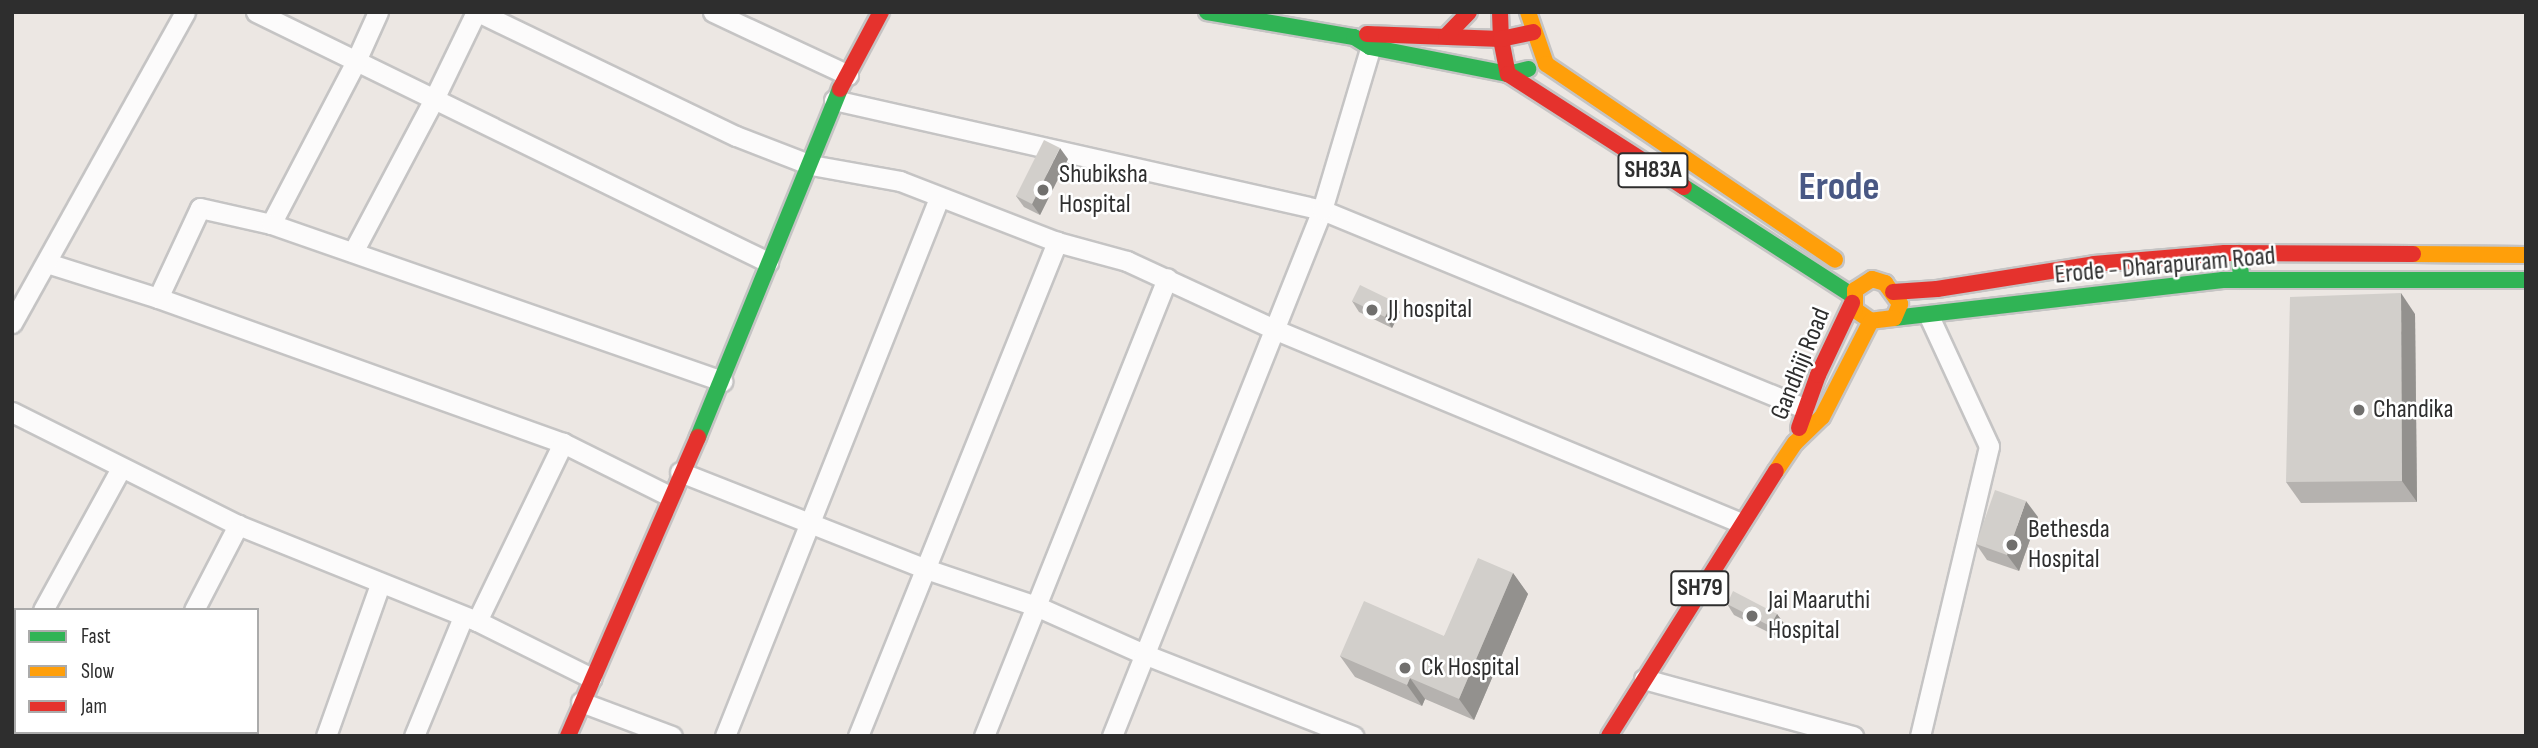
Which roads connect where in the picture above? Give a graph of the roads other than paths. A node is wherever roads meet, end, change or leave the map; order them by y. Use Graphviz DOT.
graph roads {
  1 [pos="185,12"];
  2 [pos="256,12"];
  3 [pos="378,12"];
  4 [pos="477,12"];
  5 [pos="713,12"];
  6 [pos="881,12"];
  7 [pos="1207,12"];
  8 [pos="1469,12"];
  9 [pos="1500,12"];
  10 [pos="1528,12"];
  11 [pos="1533,32"];
  12 [pos="1446,36"];
  13 [pos="1366,39"];
  14 [pos="1501,39"];
  15 [pos="355,63"];
  16 [pos="1546,64"];
  17 [pos="1508,74"];
  18 [pos="848,75"];
  19 [pos="834,100"];
  20 [pos="433,101"];
  21 [pos="811,165"];
  22 [pos="939,198"];
  23 [pos="1322,209"];
  24 [pos="271,224"];
  25 [pos="1057,242"];
  26 [pos="353,252"];
  27 [pos="2238,253"];
  28 [pos="2526,255"];
  29 [pos="768,262"];
  30 [pos="47,263"];
  31 [pos="1167,278"];
  32 [pos="2242,280"];
  33 [pos="2526,280"];
  34 [pos="1866,281"];
  35 [pos="1893,292"];
  36 [pos="158,298"];
  37 [pos="1852,300"];
  38 [pos="1929,317"];
  39 [pos="1894,318"];
  40 [pos="1871,321"];
  41 [pos="12,323"];
  42 [pos="1276,330"];
  43 [pos="722,381"];
  44 [pos="1804,408"];
  45 [pos="12,412"];
  46 [pos="563,443"];
  47 [pos="1795,443"];
  48 [pos="121,468"];
  49 [pos="680,472"];
  50 [pos="670,496"];
  51 [pos="808,522"];
  52 [pos="1741,523"];
  53 [pos="238,525"];
  54 [pos="926,569"];
  55 [pos="380,584"];
  56 [pos="1036,606"];
  57 [pos="44,608"];
  58 [pos="195,608"];
  59 [pos="470,619"];
  60 [pos="1144,654"];
  61 [pos="592,678"];
  62 [pos="1644,679"];
  63 [pos="581,702"];
  64 [pos="326,736"];
  65 [pos="414,736"];
  66 [pos="568,736"];
  67 [pos="672,736"];
  68 [pos="725,736"];
  69 [pos="859,736"];
  70 [pos="984,736"];
  71 [pos="1112,736"];
  72 [pos="1353,736"];
  73 [pos="1609,736"];
  74 [pos="1853,736"];
  75 [pos="1920,736"];
  1 -- 30 [label="street"];
  2 -- 15 [label="street"];
  3 -- 15 [label="street"];
  4 -- 20 [label="street"];
  4 -- 21 [label="street"];
  5 -- 18 [label="street"];
  6 -- 18 [label="main road"];
  7 -- 13 [label="main road"];
  8 -- 12 [label="main road"];
  9 -- 14 [label="main road"];
  10 -- 11 [label="main road"];
  11 -- 14 [label="main road"];
  11 -- 16 [label="main road"];
  12 -- 13 [label="main road"];
  12 -- 14 [label="main road"];
  13 -- 17 [label="main road"];
  13 -- 23 [label="street"];
  14 -- 17 [label="main road"];
  15 -- 20 [label="street"];
  15 -- 24 [label="street"];
  16 -- 17 [label="main road"];
  16 -- 34 [label="main road, SH83A"];
  17 -- 37 [label="main road, SH83A"];
  18 -- 19 [label="main road"];
  19 -- 21 [label="main road"];
  19 -- 23 [label="street"];
  20 -- 26 [label="street"];
  20 -- 29 [label="street"];
  21 -- 22 [label="street"];
  21 -- 29 [label="main road"];
  22 -- 25 [label="street"];
  22 -- 51 [label="street"];
  23 -- 42 [label="street"];
  23 -- 44 [label="street"];
  24 -- 26 [label="street"];
  24 -- 36 [label="street"];
  25 -- 31 [label="street"];
  25 -- 54 [label="street"];
  26 -- 43 [label="street"];
  27 -- 28 [label="main road"];
  27 -- 32 [label="main road"];
  27 -- 35 [label="main road"];
  29 -- 43 [label="main road"];
  30 -- 36 [label="street"];
  30 -- 41 [label="street"];
  31 -- 42 [label="street"];
  31 -- 56 [label="street"];
  32 -- 33 [label="main road, Erode - Dharapuram Road"];
  32 -- 38 [label="main road, Erode - Dharapuram Road"];
  34 -- 35 [label="main road, SH83A"];
  34 -- 37 [label="main road"];
  35 -- 39 [label="main road"];
  36 -- 46 [label="street"];
  37 -- 40 [label="main road, SH83A"];
  37 -- 44 [label="main road, Gandhiji Road / SH79"];
  38 -- 39 [label="main road, Erode - Dharapuram Road"];
  38 -- 75 [label="street"];
  39 -- 40 [label="main road, Erode - Dharapuram Road"];
  40 -- 47 [label="main road, Gandhiji Road / SH79"];
  42 -- 52 [label="street"];
  42 -- 60 [label="street"];
  43 -- 49 [label="main road"];
  44 -- 47 [label="main road, Gandhiji Road / SH79"];
  45 -- 48 [label="street"];
  46 -- 50 [label="street"];
  46 -- 59 [label="street"];
  47 -- 52 [label="main road, Gandhiji Road / SH79"];
  48 -- 53 [label="street"];
  48 -- 57 [label="street"];
  49 -- 50 [label="main road"];
  49 -- 51 [label="street"];
  50 -- 61 [label="main road"];
  51 -- 54 [label="street"];
  51 -- 68 [label="street"];
  52 -- 62 [label="main road, Gandhiji Road / SH79"];
  53 -- 55 [label="street"];
  53 -- 58 [label="street"];
  54 -- 56 [label="street"];
  54 -- 69 [label="street"];
  55 -- 59 [label="street"];
  55 -- 64 [label="street"];
  56 -- 60 [label="street"];
  56 -- 70 [label="street"];
  59 -- 61 [label="street"];
  59 -- 65 [label="street"];
  60 -- 71 [label="street"];
  60 -- 72 [label="street"];
  61 -- 63 [label="main road"];
  62 -- 73 [label="main road, Gandhiji Road / SH79"];
  62 -- 74 [label="street"];
  63 -- 66 [label="main road"];
  63 -- 67 [label="street"];
}
